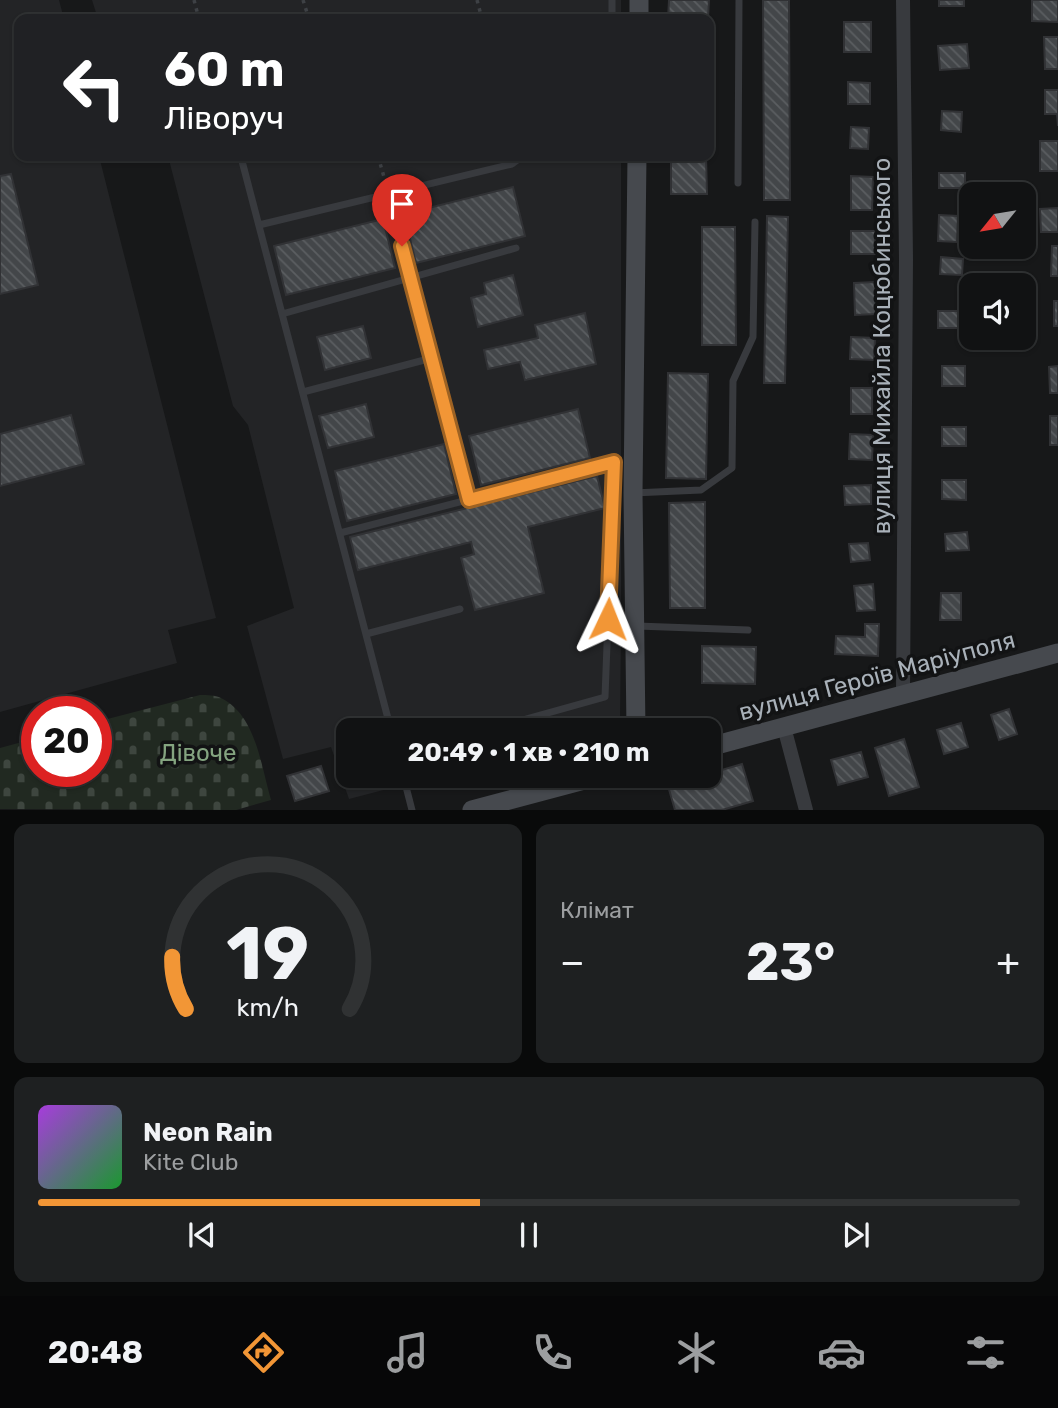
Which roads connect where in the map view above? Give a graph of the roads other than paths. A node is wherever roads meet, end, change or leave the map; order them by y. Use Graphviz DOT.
graph roads {
  1 [pos="739,0"];
  2 [pos="903,0"];
  3 [pos="242,161"];
  4 [pos="516,161"];
  5 [pos="637,161"];
  6 [pos="738,183"];
  7 [pos="388,193"];
  8 [pos="755,222"];
  9 [pos="259,225"];
  10 [pos="516,248"];
  11 [pos="410,277"];
  12 [pos="282,314"];
  13 [pos="432,358"];
  14 [pos="303,393"];
  15 [pos="633,493"];
  16 [pos="469,500"];
  17 [pos="340,533"];
  18 [pos="460,609"];
  19 [pos="633,626"];
  20 [pos="748,630"];
  21 [pos="366,634"];
  22 [pos="1058,653"];
  23 [pos="903,693"];
  24 [pos="388,718"];
  25 [pos="530,718"];
  26 [pos="636,718"];
  27 [pos="784,727"];
  28 [pos="721,744"];
  29 [pos="406,788"];
  30 [pos="554,788"];
  31 [pos="412,810"];
  32 [pos="472,810"];
  33 [pos="806,810"];
  1 -- 6 [label="lane"];
  2 -- 23 [label="street, вулиця Михайла Коцюбинського"];
  3 -- 9 [label="lane"];
  4 -- 7 [label="lane"];
  5 -- 15 [label="street"];
  7 -- 9 [label="lane"];
  7 -- 11 [label="lane"];
  8 -- 15 [label="lane"];
  9 -- 12 [label="lane"];
  10 -- 11 [label="lane"];
  11 -- 12 [label="lane"];
  11 -- 13 [label="lane"];
  12 -- 14 [label="lane"];
  13 -- 14 [label="lane"];
  13 -- 16 [label="lane"];
  14 -- 17 [label="lane"];
  15 -- 19 [label="street"];
  16 -- 17 [label="lane"];
  16 -- 25 [label="lane"];
  17 -- 21 [label="lane"];
  18 -- 21 [label="lane"];
  19 -- 20 [label="lane"];
  19 -- 26 [label="street"];
  21 -- 24 [label="lane"];
  22 -- 23 [label="street, вулиця Героїв Маріуполя"];
  23 -- 27 [label="street, вулиця Героїв Маріуполя"];
  27 -- 28 [label="street, вулиця Героїв Маріуполя"];
  27 -- 33 [label="street"];
  29 -- 31 [label="lane"];
  30 -- 32 [label="street"];
}
